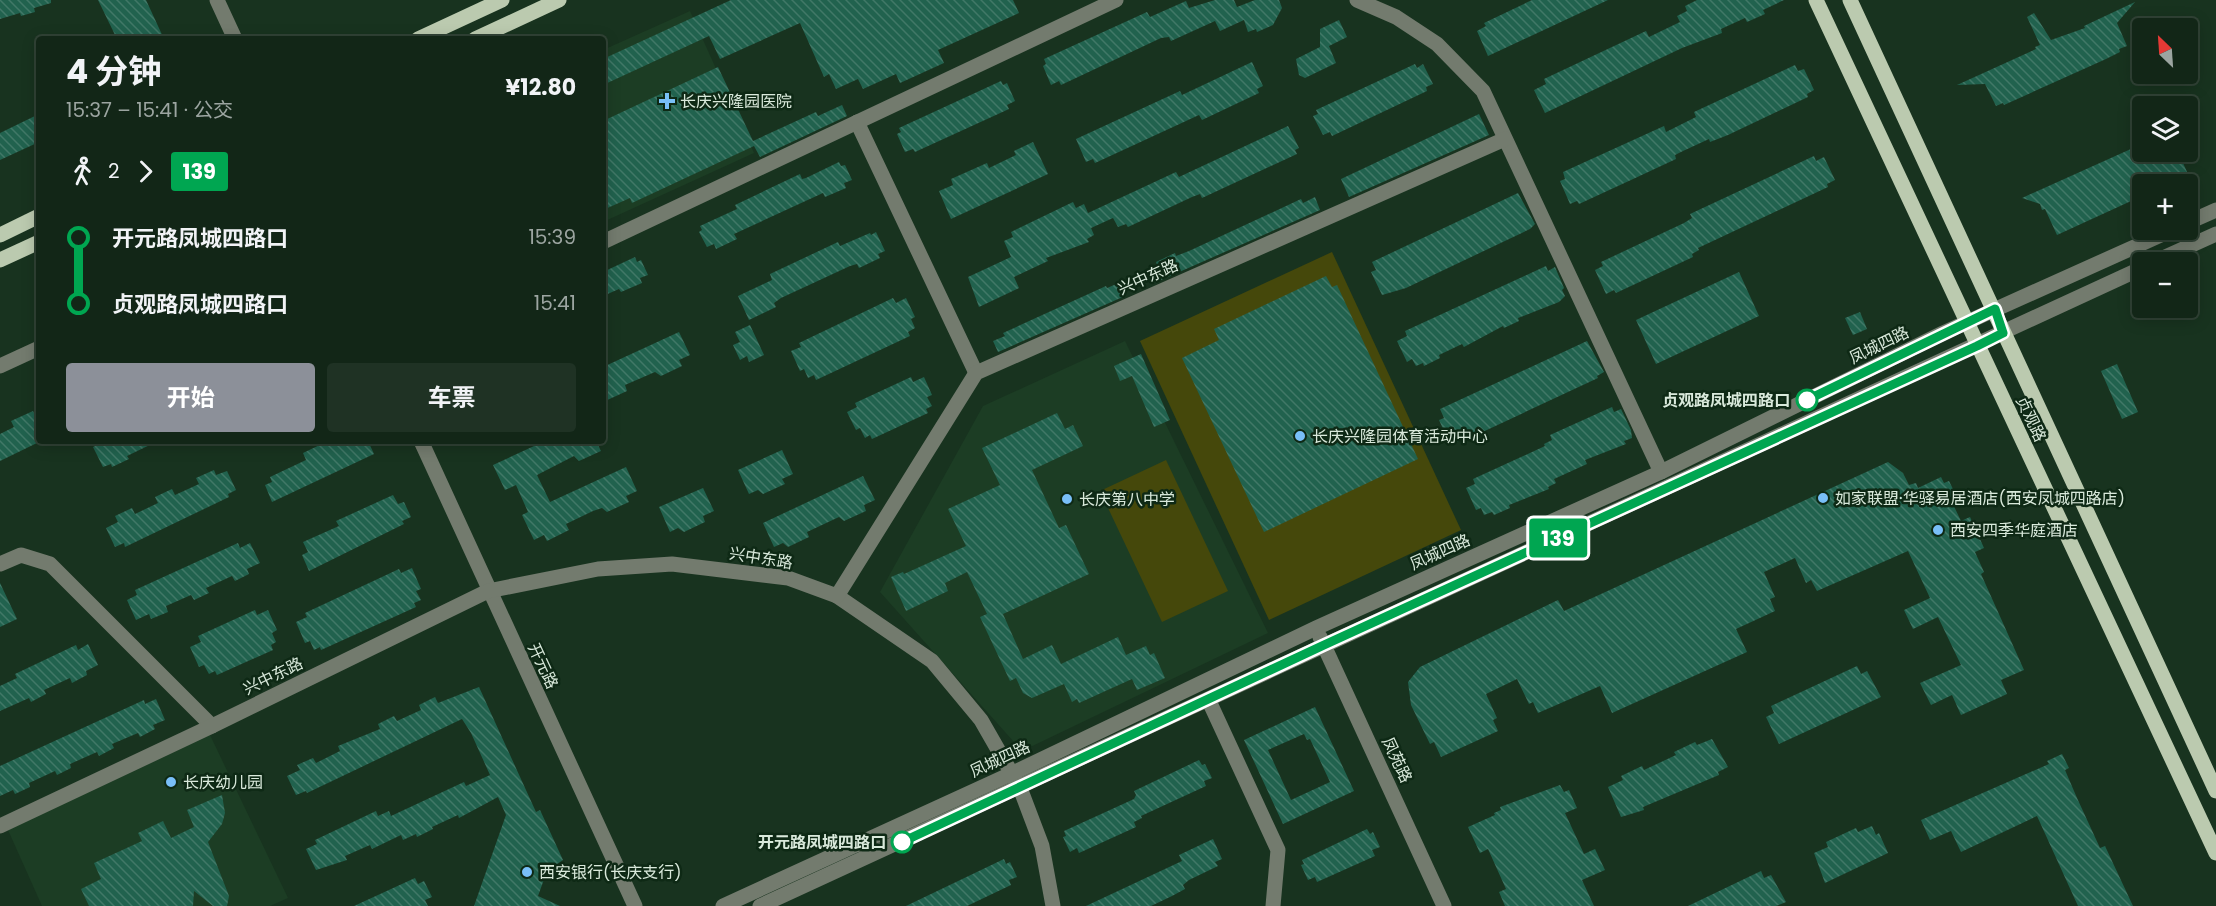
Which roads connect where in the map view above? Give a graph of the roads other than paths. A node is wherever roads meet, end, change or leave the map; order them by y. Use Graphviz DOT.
graph roads {
  1 [pos="217,0"];
  2 [pos="502,0"];
  3 [pos="559,0"];
  4 [pos="1116,0"];
  5 [pos="1357,0"];
  6 [pos="1816,0"];
  7 [pos="1850,0"];
  8 [pos="234,36"];
  9 [pos="424,36"];
  10 [pos="481,36"];
  11 [pos="857,122"];
  12 [pos="1505,139"];
  13 [pos="2216,210"];
  14 [pos="36,217"];
  15 [pos="2198,218"];
  16 [pos="0,234"];
  17 [pos="2216,234"];
  18 [pos="2150,240"];
  19 [pos="606,241"];
  20 [pos="36,243"];
  21 [pos="2176,252"];
  22 [pos="0,260"];
  23 [pos="2132,273"];
  24 [pos="1995,309"];
  25 [pos="1966,322"];
  26 [pos="2003,333"];
  27 [pos="1977,346"];
  28 [pos="36,349"];
  29 [pos="0,366"];
  30 [pos="976,373"];
  31 [pos="422,444"];
  32 [pos="1661,472"];
  33 [pos="0,564"];
  34 [pos="488,591"];
  35 [pos="837,596"];
  36 [pos="1316,628"];
  37 [pos="1324,645"];
  38 [pos="1209,701"];
  39 [pos="212,726"];
  40 [pos="1013,773"];
  41 [pos="1020,788"];
  42 [pos="2216,791"];
  43 [pos="0,826"];
  44 [pos="2216,853"];
  45 [pos="635,906"];
  46 [pos="723,906"];
  47 [pos="760,906"];
  48 [pos="1053,906"];
  49 [pos="1273,906"];
  50 [pos="1444,906"];
  1 -- 8 [label="street"];
  2 -- 9 [label="main road"];
  3 -- 10 [label="main road"];
  4 -- 11 [label="street"];
  5 -- 12 [label="street"];
  6 -- 25 [label="main road, 贞观路"];
  7 -- 24 [label="main road, 贞观路"];
  11 -- 19 [label="street"];
  11 -- 30 [label="street"];
  12 -- 30 [label="street, 兴中东路"];
  12 -- 32 [label="street"];
  13 -- 15 [label="street"];
  14 -- 16 [label="main road"];
  17 -- 21 [label="street"];
  18 -- 24 [label="street, 凤城四路"];
  20 -- 22 [label="main road"];
  23 -- 26 [label="street"];
  24 -- 25 [label="street, 凤城四路"];
  24 -- 26 [label="main road, 贞观路"];
  25 -- 27 [label="main road, 贞观路"];
  25 -- 32 [label="street, 凤城四路"];
  26 -- 27 [label="street"];
  26 -- 42 [label="main road, 贞观路"];
  27 -- 37 [label="street"];
  27 -- 44 [label="main road, 贞观路"];
  28 -- 29 [label="street"];
  30 -- 35 [label="street"];
  31 -- 34 [label="street, 开元路"];
  32 -- 36 [label="street, 凤城四路"];
  33 -- 39 [label="street"];
  34 -- 35 [label="street, 兴中东路"];
  34 -- 39 [label="street, 兴中东路"];
  34 -- 45 [label="street, 开元路"];
  35 -- 40 [label="street, 兴中东路"];
  36 -- 37 [label="street, 凤苑路"];
  36 -- 40 [label="street, 凤城四路"];
  37 -- 38 [label="street"];
  37 -- 50 [label="street, 凤苑路"];
  38 -- 41 [label="street"];
  38 -- 49 [label="street"];
  39 -- 43 [label="street, 兴中东路"];
  40 -- 41 [label="street, 兴中东路"];
  40 -- 46 [label="street, 凤城四路"];
  41 -- 47 [label="street"];
  41 -- 48 [label="street, 兴中东路"];
}
